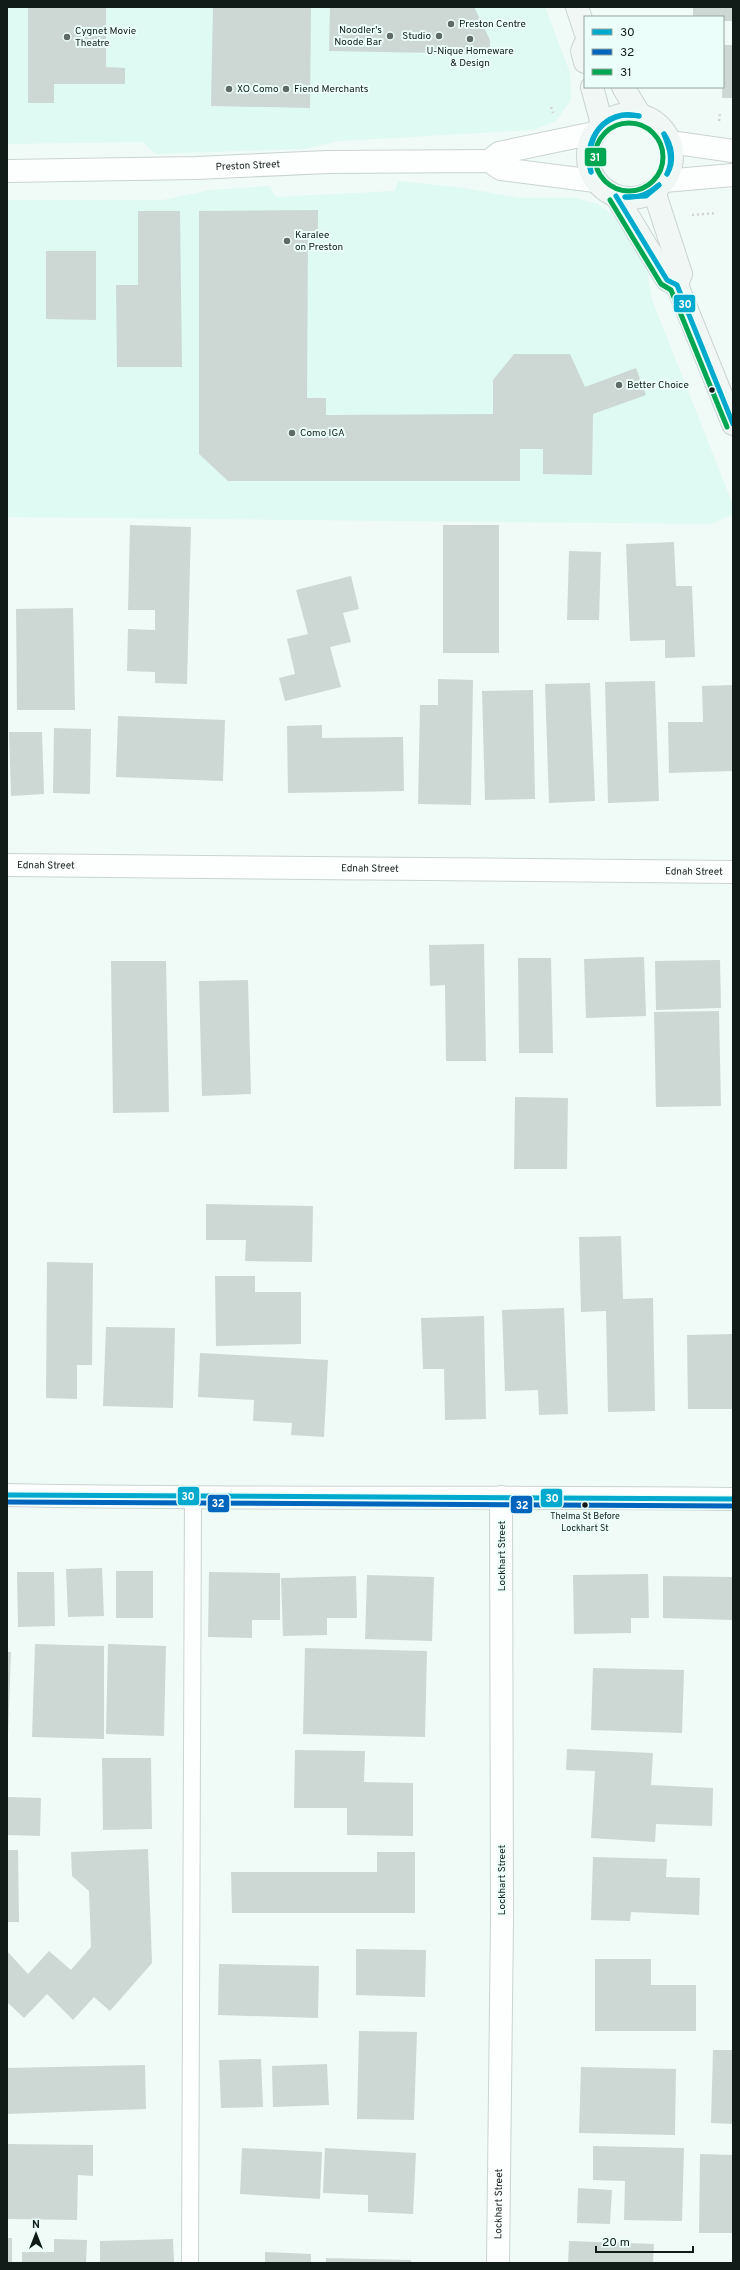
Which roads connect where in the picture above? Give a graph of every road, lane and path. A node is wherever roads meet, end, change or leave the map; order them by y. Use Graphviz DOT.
graph roads {
  1 [pos="576,7"];
  2 [pos="584,28"];
  3 [pos="584,46"];
  4 [pos="584,58"];
  5 [pos="592,88"];
  6 [pos="625,88"];
  7 [pos="640,115"];
  8 [pos="598,129"];
  9 [pos="670,142"];
  10 [pos="733,150"];
  11 [pos="489,161"];
  12 [pos="7,171"];
  13 [pos="733,175"];
  14 [pos="595,181"];
  15 [pos="659,186"];
  16 [pos="616,196"];
  17 [pos="676,285"];
  18 [pos="733,424"];
  19 [pos="7,865"];
  20 [pos="733,872"];
  21 [pos="7,1495"];
  22 [pos="501,1497"];
  23 [pos="194,1498"];
  24 [pos="733,1499"];
  25 [pos="190,2263"];
  26 [pos="498,2263"];
  1 -- 2 [label="main road"];
  3 -- 4 [label="main road"];
  5 -- 8 [label="main road"];
  6 -- 7 [label="main road"];
  7 -- 8 [label="main road"];
  7 -- 9 [label="main road"];
  8 -- 11 [label="street, Preston Street"];
  8 -- 14 [label="main road"];
  9 -- 10 [label="street"];
  9 -- 15 [label="main road"];
  11 -- 12 [label="street, Preston Street"];
  11 -- 14 [label="street, Preston Street"];
  13 -- 15 [label="street"];
  14 -- 16 [label="main road"];
  15 -- 16 [label="main road"];
  15 -- 17 [label="main road"];
  16 -- 17 [label="main road"];
  17 -- 18 [label="main road"];
  19 -- 20 [label="street, Ednah Street"];
  21 -- 23 [label="street"];
  22 -- 23 [label="street"];
  22 -- 24 [label="street"];
  22 -- 26 [label="street, Lockhart Street"];
  23 -- 25 [label="lane"];
}
